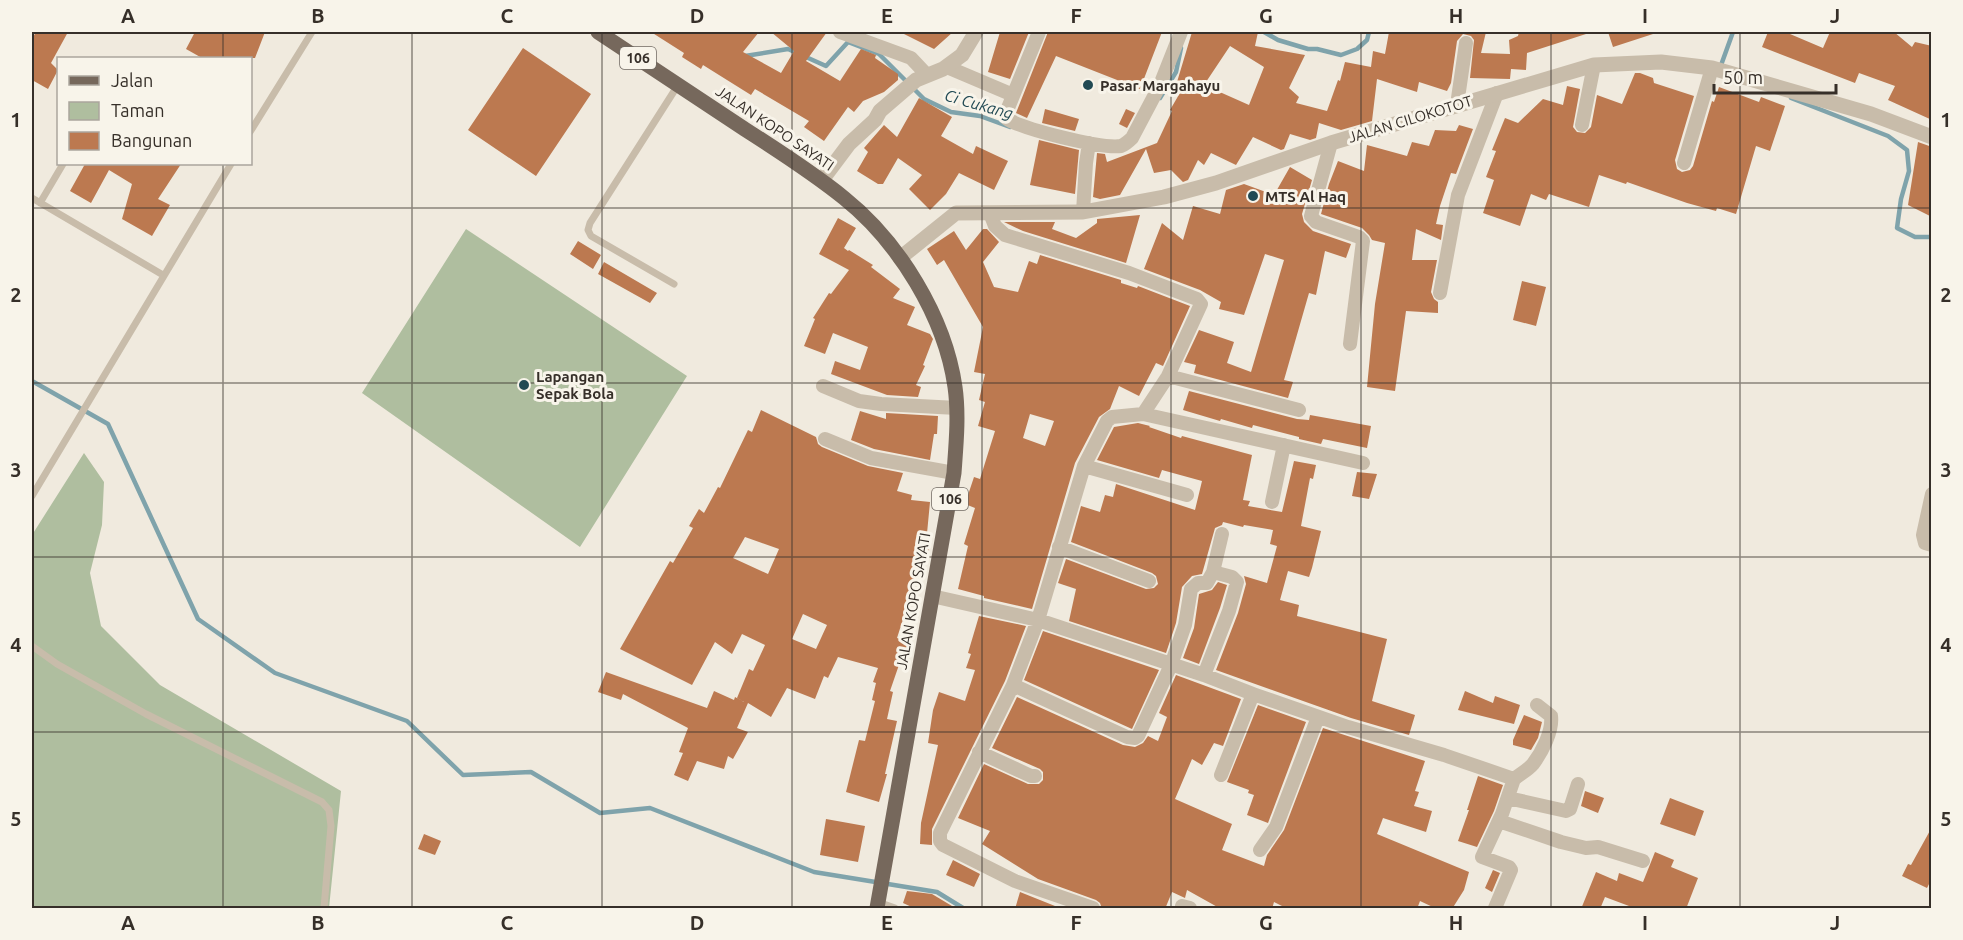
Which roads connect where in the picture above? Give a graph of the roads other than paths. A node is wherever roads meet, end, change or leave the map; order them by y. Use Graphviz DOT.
graph roads {
  1 [pos="312,32"];
  2 [pos="598,32"];
  3 [pos="840,32"];
  4 [pos="976,32"];
  5 [pos="1039,32"];
  6 [pos="1182,32"];
  7 [pos="1466,43"];
  8 [pos="1594,65"];
  9 [pos="947,67"];
  10 [pos="1718,69"];
  11 [pos="921,77"];
  12 [pos="678,85"];
  13 [pos="1497,93"];
  14 [pos="1013,94"];
  15 [pos="1457,105"];
  16 [pos="1582,124"];
  17 [pos="252,129"];
  18 [pos="1932,137"];
  19 [pos="1331,143"];
  20 [pos="1089,144"];
  21 [pos="1684,164"];
  22 [pos="62,165"];
  23 [pos="230,165"];
  24 [pos="817,177"];
  25 [pos="32,198"];
  26 [pos="40,203"];
  27 [pos="1083,212"];
  28 [pos="990,213"];
  29 [pos="900,258"];
  30 [pos="163,275"];
  31 [pos="674,284"];
  32 [pos="1440,293"];
  33 [pos="1350,344"];
  34 [pos="1168,375"];
  35 [pos="824,386"];
  36 [pos="957,408"];
  37 [pos="1299,410"];
  38 [pos="1143,414"];
  39 [pos="825,439"];
  40 [pos="1284,445"];
  41 [pos="1363,463"];
  42 [pos="1084,466"];
  43 [pos="954,473"];
  44 [pos="1932,494"];
  45 [pos="1186,495"];
  46 [pos="32,496"];
  47 [pos="1272,502"];
  48 [pos="1222,534"];
  49 [pos="1932,545"];
  50 [pos="1059,547"];
  51 [pos="1213,572"];
  52 [pos="1149,581"];
  53 [pos="932,596"];
  54 [pos="1038,620"];
  55 [pos="32,646"];
  56 [pos="1171,665"];
  57 [pos="1204,675"];
  58 [pos="1013,685"];
  59 [pos="1253,694"];
  60 [pos="1537,705"];
  61 [pos="1318,717"];
  62 [pos="979,752"];
  63 [pos="1221,775"];
  64 [pos="1035,776"];
  65 [pos="1514,778"];
  66 [pos="1578,784"];
  67 [pos="1508,798"];
  68 [pos="1499,821"];
  69 [pos="1260,850"];
  70 [pos="1643,861"];
  71 [pos="879,900"];
  72 [pos="324,909"];
  73 [pos="895,909"];
  74 [pos="1093,909"];
  75 [pos="1495,909"];
  1 -- 17 [label="lane"];
  2 -- 12 [label="main road, JALAN KOPO SAYATI / 106"];
  3 -- 11 [label="street"];
  4 -- 9 [label="street"];
  5 -- 14 [label="street"];
  6 -- 20 [label="street"];
  7 -- 15 [label="street"];
  8 -- 10 [label="street, JALAN CILOKOTOT"];
  8 -- 13 [label="street, JALAN CILOKOTOT"];
  8 -- 16 [label="street"];
  9 -- 11 [label="street"];
  9 -- 14 [label="street"];
  10 -- 18 [label="street, JALAN CILOKOTOT"];
  10 -- 21 [label="street"];
  11 -- 24 [label="street"];
  12 -- 24 [label="main road, JALAN KOPO SAYATI / 106"];
  12 -- 31 [label="lane"];
  13 -- 15 [label="street, JALAN CILOKOTOT"];
  13 -- 32 [label="street"];
  14 -- 20 [label="street"];
  15 -- 19 [label="street, JALAN CILOKOTOT"];
  19 -- 27 [label="street, JALAN CILOKOTOT"];
  19 -- 33 [label="street"];
  20 -- 27 [label="street"];
  22 -- 26 [label="lane"];
  23 -- 30 [label="lane"];
  24 -- 29 [label="main road, JALAN KOPO SAYATI / 106"];
  25 -- 26 [label="lane"];
  26 -- 30 [label="lane"];
  27 -- 28 [label="street, JALAN CILOKOTOT"];
  28 -- 29 [label="street, JALAN CILOKOTOT"];
  28 -- 34 [label="street"];
  29 -- 36 [label="main road, JALAN KOPO SAYATI / 106"];
  30 -- 46 [label="lane"];
  34 -- 37 [label="street"];
  34 -- 38 [label="street"];
  35 -- 36 [label="street"];
  36 -- 43 [label="main road, JALAN KOPO SAYATI / 106"];
  38 -- 40 [label="street"];
  38 -- 42 [label="street"];
  39 -- 43 [label="street"];
  40 -- 41 [label="street"];
  40 -- 47 [label="street"];
  42 -- 45 [label="street"];
  42 -- 50 [label="street"];
  43 -- 53 [label="main road, JALAN KOPO SAYATI / 106"];
  44 -- 49 [label="street"];
  48 -- 51 [label="street"];
  50 -- 52 [label="street"];
  50 -- 54 [label="street"];
  51 -- 56 [label="street"];
  51 -- 57 [label="street"];
  53 -- 54 [label="street"];
  53 -- 71 [label="main road, JALAN KOPO SAYATI / 106"];
  54 -- 56 [label="street"];
  54 -- 58 [label="street"];
  55 -- 72 [label="lane"];
  56 -- 57 [label="street"];
  56 -- 58 [label="street"];
  57 -- 59 [label="street"];
  58 -- 62 [label="street"];
  59 -- 61 [label="street"];
  59 -- 63 [label="street"];
  60 -- 65 [label="street"];
  61 -- 65 [label="street"];
  61 -- 69 [label="street"];
  62 -- 64 [label="street"];
  62 -- 74 [label="street"];
  65 -- 67 [label="street"];
  66 -- 67 [label="street"];
  67 -- 68 [label="street"];
  68 -- 70 [label="street"];
  68 -- 75 [label="street"];
  71 -- 73 [label="lane"];
}
